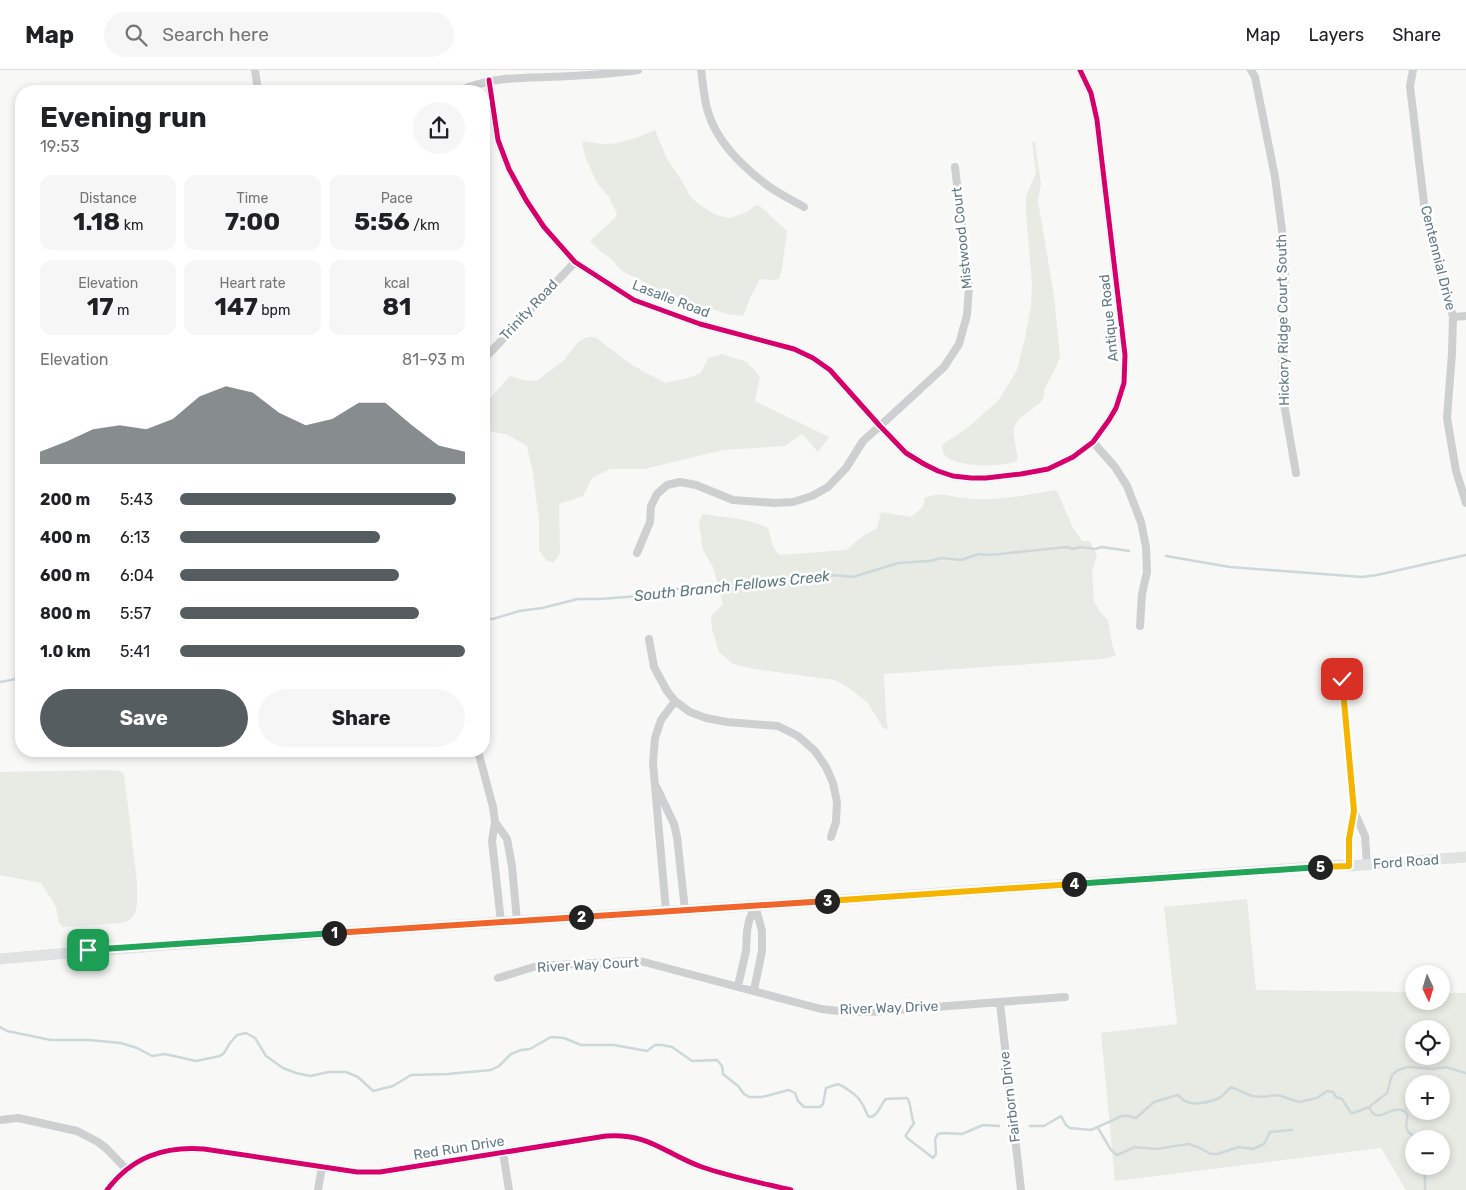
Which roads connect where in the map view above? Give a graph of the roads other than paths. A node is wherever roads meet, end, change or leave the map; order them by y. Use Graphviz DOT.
graph roads {
  1 [pos="255,70"];
  2 [pos="638,70"];
  3 [pos="701,70"];
  4 [pos="1080,70"];
  5 [pos="1413,70"];
  6 [pos="1255,72"];
  7 [pos="489,80"];
  8 [pos="257,85"];
  9 [pos="475,85"];
  10 [pos="490,85"];
  11 [pos="490,87"];
  12 [pos="955,167"];
  13 [pos="804,207"];
  14 [pos="575,262"];
  15 [pos="1466,316"];
  16 [pos="1453,317"];
  17 [pos="490,353"];
  18 [pos="880,426"];
  19 [pos="1093,442"];
  20 [pos="1296,473"];
  21 [pos="1462,479"];
  22 [pos="1466,504"];
  23 [pos="638,553"];
  24 [pos="1140,626"];
  25 [pos="649,639"];
  26 [pos="1342,679"];
  27 [pos="675,701"];
  28 [pos="480,757"];
  29 [pos="655,784"];
  30 [pos="1354,811"];
  31 [pos="495,822"];
  32 [pos="676,837"];
  33 [pos="831,837"];
  34 [pos="660,838"];
  35 [pos="1466,857"];
  36 [pos="1368,865"];
  37 [pos="1349,866"];
  38 [pos="755,906"];
  39 [pos="685,910"];
  40 [pos="666,911"];
  41 [pos="517,921"];
  42 [pos="501,922"];
  43 [pos="0,959"];
  44 [pos="498,978"];
  45 [pos="738,986"];
  46 [pos="754,990"];
  47 [pos="1065,997"];
  48 [pos="1000,1003"];
  49 [pos="0,1120"];
  50 [pos="504,1152"];
  51 [pos="322,1167"];
  52 [pos="126,1169"];
  53 [pos="107,1190"];
  54 [pos="318,1190"];
  55 [pos="509,1190"];
  56 [pos="792,1190"];
  57 [pos="1021,1190"];
  1 -- 8 [label="street"];
  2 -- 7 [label="street"];
  3 -- 13 [label="street"];
  4 -- 19 [label="street, Antique Road"];
  5 -- 16 [label="street, Centennial Drive"];
  6 -- 20 [label="street, Hickory Ridge Court South"];
  7 -- 9 [label="street"];
  7 -- 10 [label="street, Lasalle Road"];
  11 -- 14 [label="street, Lasalle Road"];
  12 -- 18 [label="street, Mistwood Court"];
  14 -- 17 [label="street, Trinity Road"];
  14 -- 18 [label="street, Lasalle Road"];
  15 -- 16 [label="street"];
  16 -- 21 [label="street, Centennial Drive"];
  18 -- 19 [label="street, Antique Road"];
  18 -- 23 [label="street, Mistwood Court"];
  19 -- 24 [label="street"];
  21 -- 22 [label="street, Centennial Drive"];
  25 -- 27 [label="street"];
  26 -- 30 [label="street"];
  27 -- 29 [label="street"];
  27 -- 33 [label="street"];
  28 -- 31 [label="street"];
  29 -- 32 [label="street"];
  29 -- 34 [label="street"];
  30 -- 36 [label="street"];
  30 -- 37 [label="street"];
  31 -- 41 [label="street"];
  31 -- 42 [label="street"];
  32 -- 34 [label="street"];
  32 -- 39 [label="street"];
  34 -- 40 [label="street"];
  35 -- 36 [label="main road, Ford Road"];
  36 -- 37 [label="main road, Ford Road"];
  37 -- 38 [label="main road, Ford Road"];
  38 -- 39 [label="main road, Ford Road"];
  38 -- 45 [label="street"];
  38 -- 46 [label="street"];
  39 -- 40 [label="main road, Ford Road"];
  40 -- 41 [label="main road, Ford Road"];
  41 -- 42 [label="main road, Ford Road"];
  42 -- 43 [label="main road, Ford Road"];
  44 -- 45 [label="street, River Way Court"];
  45 -- 46 [label="street, River Way Drive"];
  46 -- 48 [label="street, River Way Drive"];
  47 -- 48 [label="street, River Way Drive"];
  48 -- 57 [label="street, Fairborn Drive"];
  49 -- 52 [label="street"];
  50 -- 51 [label="street, Red Run Drive"];
  50 -- 55 [label="street"];
  50 -- 56 [label="street, Red Run Drive"];
  51 -- 52 [label="street, Red Run Drive"];
  51 -- 54 [label="street"];
  52 -- 53 [label="street, Red Run Drive"];
}
